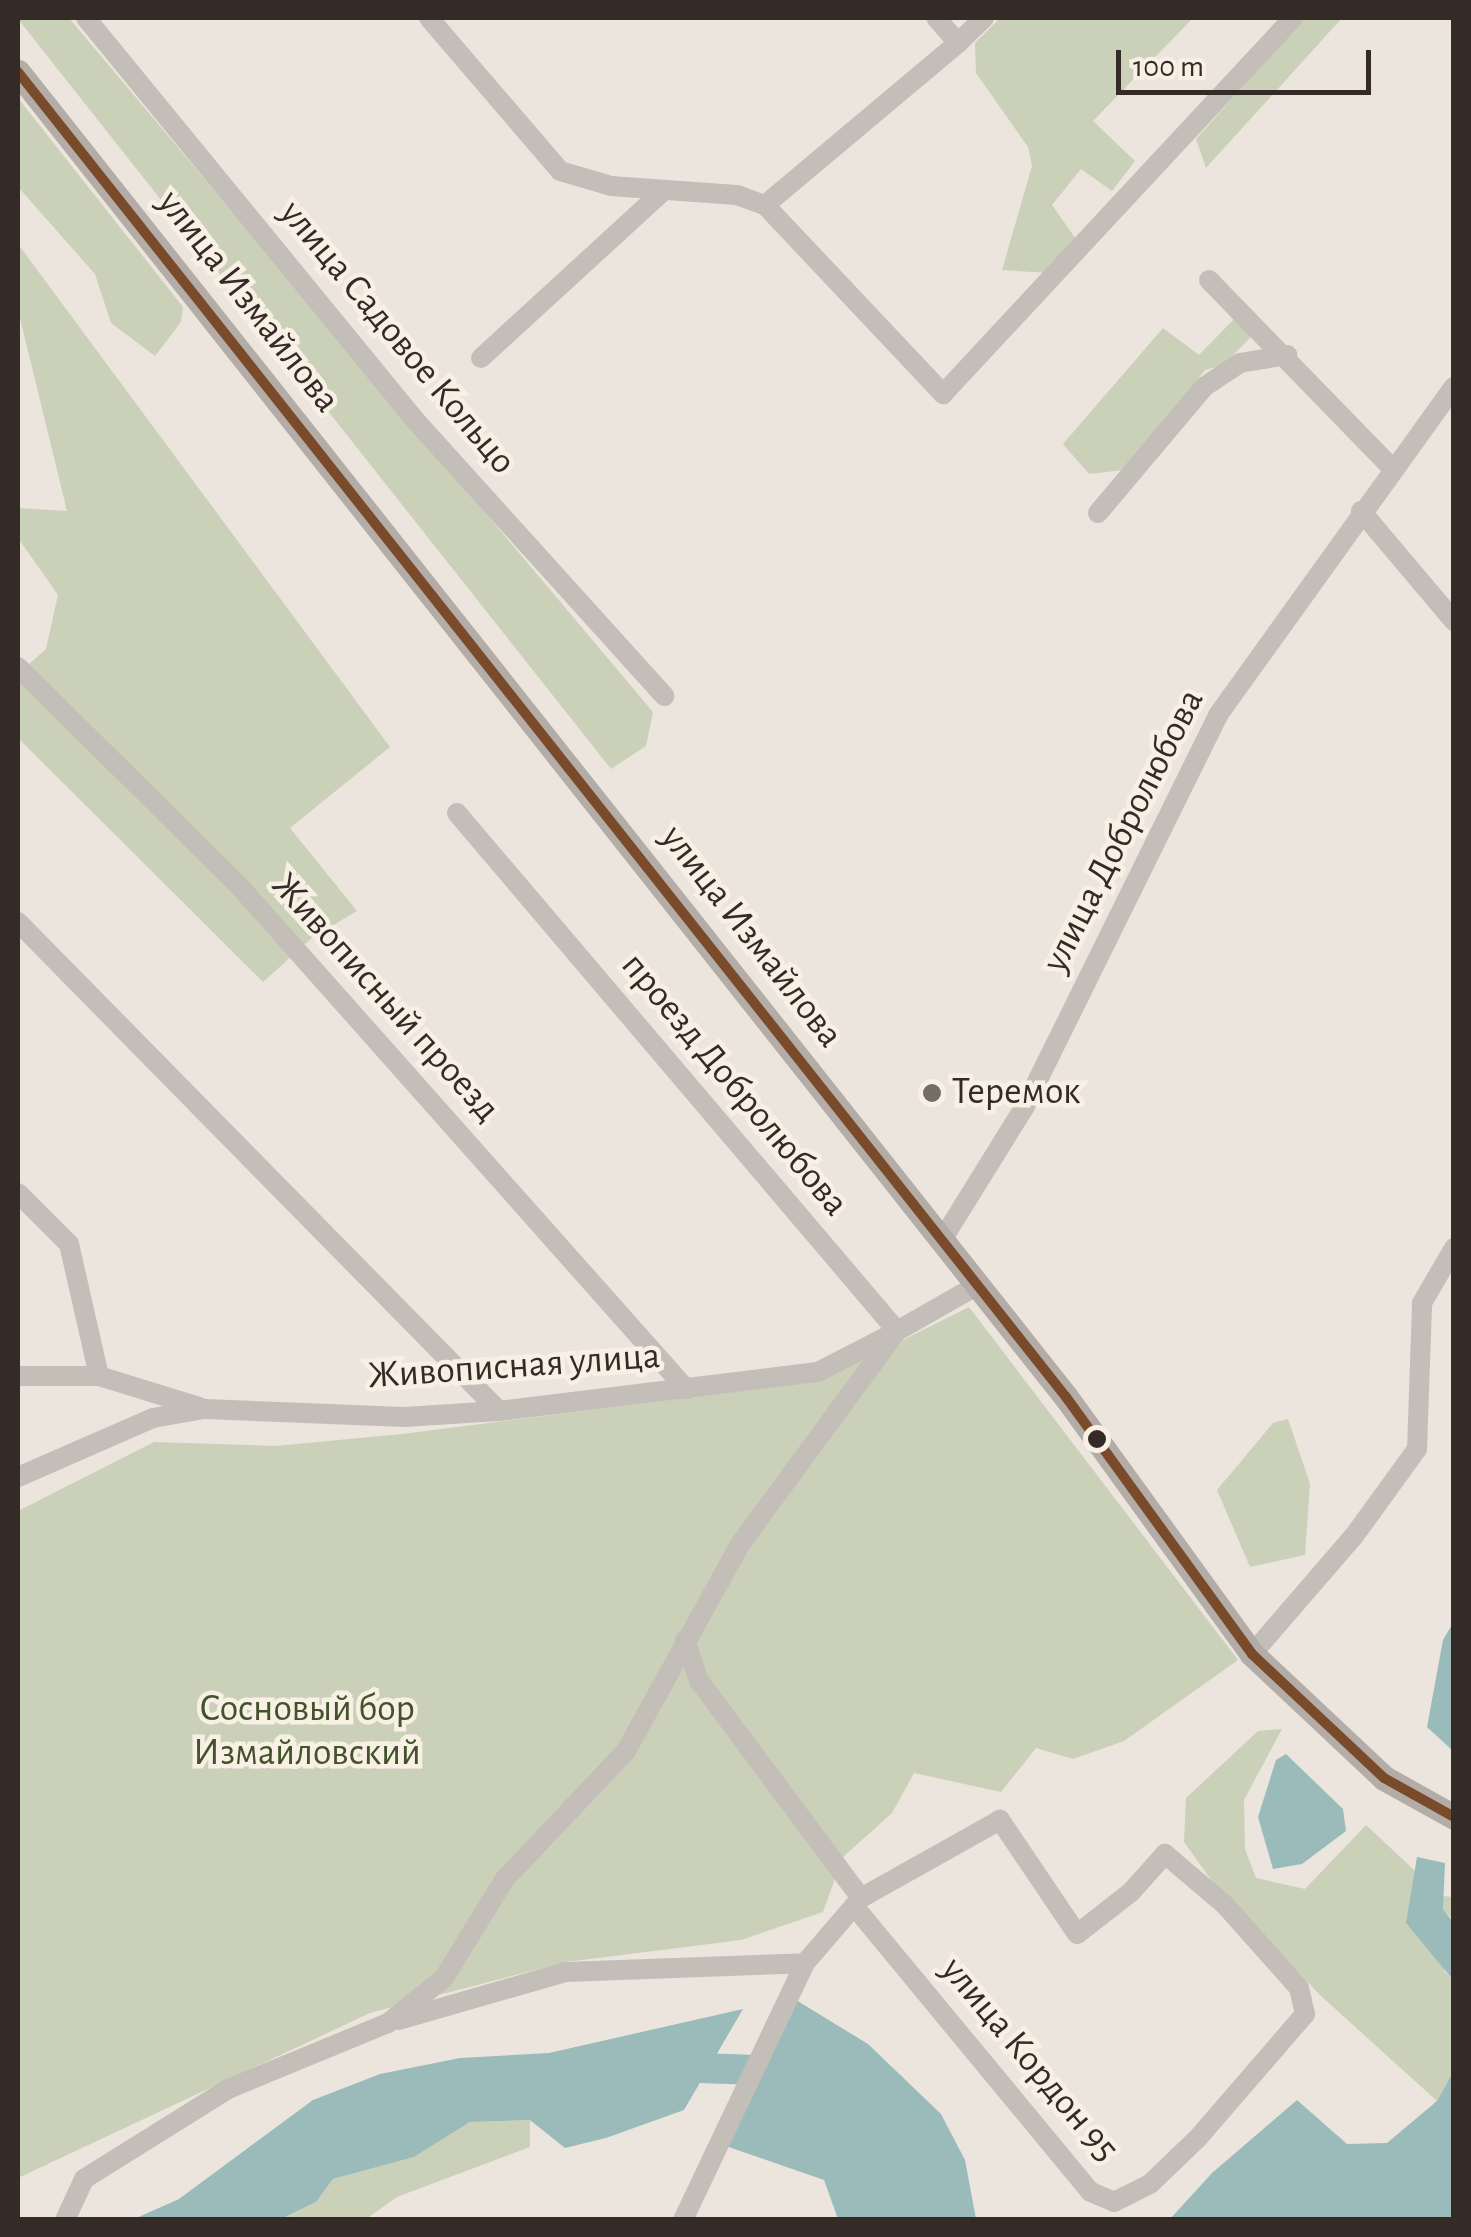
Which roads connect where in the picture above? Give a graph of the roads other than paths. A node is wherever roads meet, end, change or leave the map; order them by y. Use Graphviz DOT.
graph roads {
  1 [pos="86,18"];
  2 [pos="430,18"];
  3 [pos="936,18"];
  4 [pos="984,18"];
  5 [pos="1293,18"];
  6 [pos="958,43"];
  7 [pos="18,72"];
  8 [pos="662,193"];
  9 [pos="765,205"];
  10 [pos="1210,280"];
  11 [pos="1286,356"];
  12 [pos="481,358"];
  13 [pos="1454,387"];
  14 [pos="1392,468"];
  15 [pos="1362,511"];
  16 [pos="1098,513"];
  17 [pos="1454,621"];
  18 [pos="18,667"];
  19 [pos="664,696"];
  20 [pos="457,813"];
  21 [pos="18,922"];
  22 [pos="18,1193"];
  23 [pos="942,1240"];
  24 [pos="1454,1248"];
  25 [pos="978,1285"];
  26 [pos="897,1331"];
  27 [pos="18,1376"];
  28 [pos="99,1376"];
  29 [pos="686,1389"];
  30 [pos="204,1409"];
  31 [pos="499,1411"];
  32 [pos="18,1477"];
  33 [pos="685,1640"];
  34 [pos="1252,1654"];
  35 [pos="1454,1817"];
  36 [pos="858,1902"];
  37 [pos="805,1963"];
  38 [pos="388,2023"];
  39 [pos="65,2220"];
  40 [pos="683,2220"];
  1 -- 19 [label="street, улица Садовое Кольцо"];
  2 -- 8 [label="street"];
  3 -- 6 [label="street"];
  4 -- 6 [label="street"];
  5 -- 9 [label="street"];
  6 -- 9 [label="street"];
  7 -- 23 [label="main road, улица Измайлова"];
  8 -- 9 [label="street"];
  8 -- 12 [label="street"];
  10 -- 11 [label="street"];
  11 -- 14 [label="street"];
  11 -- 16 [label="street"];
  13 -- 14 [label="street, улица Добролюбова"];
  14 -- 15 [label="street, улица Добролюбова"];
  15 -- 17 [label="street"];
  15 -- 23 [label="street, улица Добролюбова"];
  18 -- 29 [label="street, Живописный проезд"];
  20 -- 26 [label="street, проезд Добролюбова"];
  21 -- 31 [label="street"];
  22 -- 28 [label="street"];
  23 -- 25 [label="main road, улица Измайлова"];
  24 -- 34 [label="street"];
  25 -- 26 [label="street"];
  25 -- 34 [label="main road, улица Измайлова"];
  26 -- 29 [label="street, Живописная улица"];
  26 -- 33 [label="street"];
  27 -- 28 [label="street"];
  28 -- 30 [label="street"];
  29 -- 31 [label="street, Живописная улица"];
  30 -- 31 [label="street, Живописная улица"];
  30 -- 32 [label="street, Живописная улица"];
  33 -- 36 [label="street, улица Кордон 95"];
  33 -- 38 [label="street"];
  34 -- 35 [label="main road, улица Измайлова"];
  36 -- 36 [label="street, улица Кордон 95"];
  36 -- 37 [label="street, улица Кордон 95"];
  37 -- 38 [label="street"];
  37 -- 40 [label="street, улица Кордон 95"];
  38 -- 39 [label="street"];
}
